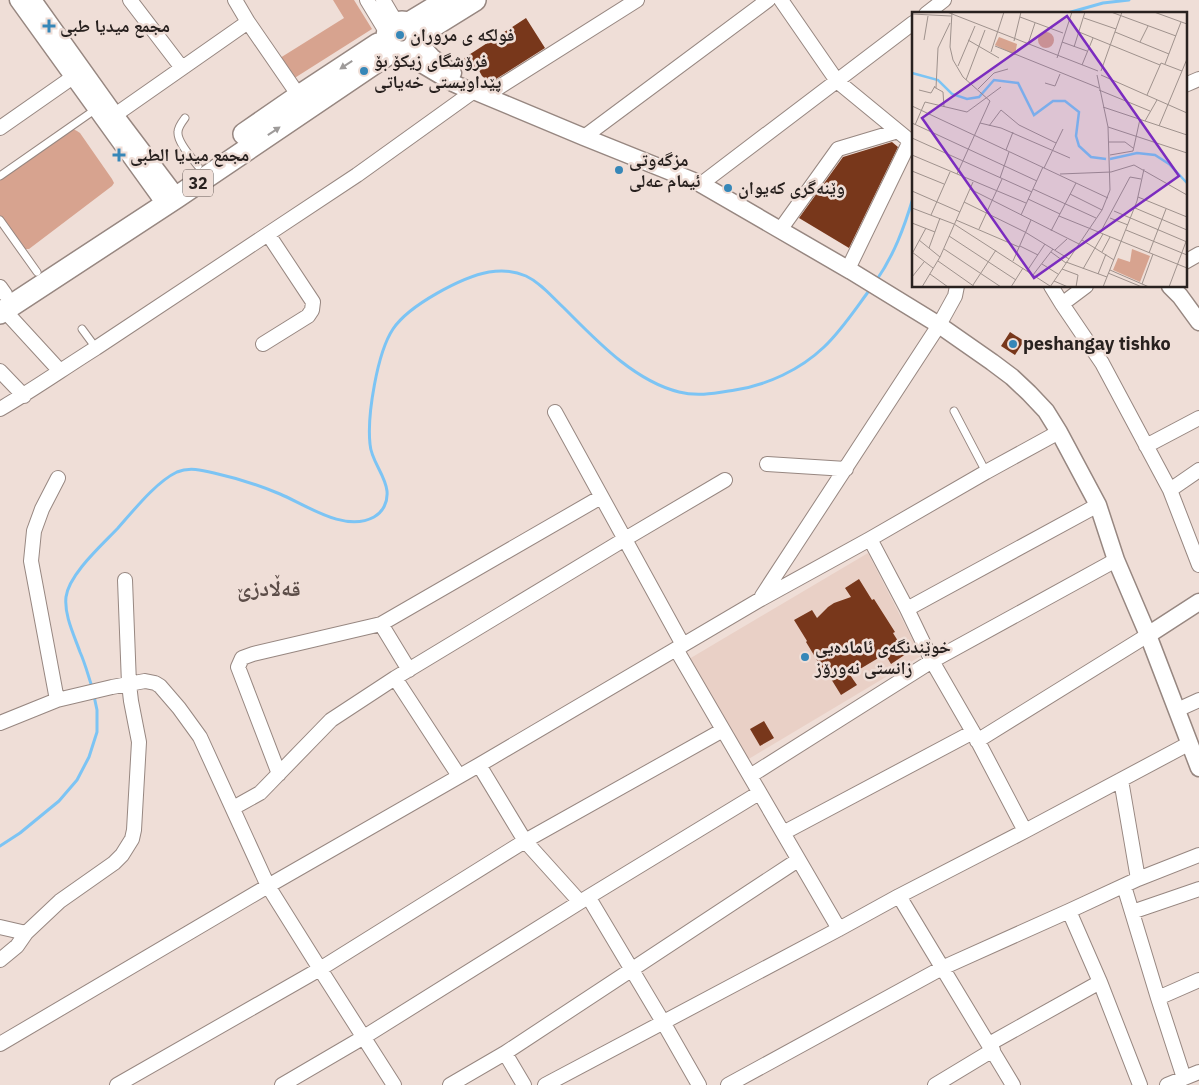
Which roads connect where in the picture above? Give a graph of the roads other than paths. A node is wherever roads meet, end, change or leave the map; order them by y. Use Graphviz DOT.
graph roads {
  1 [pos="18,0"];
  2 [pos="33,0"];
  3 [pos="130,0"];
  4 [pos="235,0"];
  5 [pos="367,0"];
  6 [pos="382,0"];
  7 [pos="447,0"];
  8 [pos="475,0"];
  9 [pos="637,0"];
  10 [pos="768,0"];
  11 [pos="782,0"];
  12 [pos="944,0"];
  13 [pos="929,12"];
  14 [pos="248,22"];
  15 [pos="912,25"];
  16 [pos="401,37"];
  17 [pos="182,68"];
  18 [pos="73,77"];
  19 [pos="1199,79"];
  20 [pos="837,81"];
  21 [pos="1186,86"];
  22 [pos="479,94"];
  23 [pos="299,96"];
  24 [pos="96,108"];
  25 [pos="115,115"];
  26 [pos="185,118"];
  27 [pos="0,128"];
  28 [pos="898,131"];
  29 [pos="584,137"];
  30 [pos="198,166"];
  31 [pos="0,176"];
  32 [pos="701,184"];
  33 [pos="167,195"];
  34 [pos="0,220"];
  35 [pos="780,230"];
  36 [pos="268,234"];
  37 [pos="1199,254"];
  38 [pos="1186,261"];
  39 [pos="850,270"];
  40 [pos="37,272"];
  41 [pos="957,288"];
  42 [pos="1052,288"];
  43 [pos="1083,288"];
  44 [pos="1172,288"];
  45 [pos="2,300"];
  46 [pos="1062,304"];
  47 [pos="1199,322"];
  48 [pos="940,325"];
  49 [pos="82,329"];
  50 [pos="263,344"];
  51 [pos="96,348"];
  52 [pos="0,371"];
  53 [pos="60,371"];
  54 [pos="24,396"];
  55 [pos="0,409"];
  56 [pos="555,412"];
  57 [pos="954,412"];
  58 [pos="1199,418"];
  59 [pos="1059,432"];
  60 [pos="1146,446"];
  61 [pos="767,464"];
  62 [pos="846,469"];
  63 [pos="1199,470"];
  64 [pos="986,472"];
  65 [pos="58,478"];
  66 [pos="725,480"];
  67 [pos="1170,490"];
  68 [pos="601,496"];
  69 [pos="1098,505"];
  70 [pos="624,538"];
  71 [pos="870,539"];
  72 [pos="1116,560"];
  73 [pos="1199,565"];
  74 [pos="125,580"];
  75 [pos="761,599"];
  76 [pos="1199,602"];
  77 [pos="907,609"];
  78 [pos="381,624"];
  79 [pos="1148,635"];
  80 [pos="679,647"];
  81 [pos="932,661"];
  82 [pos="408,670"];
  83 [pos="395,678"];
  84 [pos="129,684"];
  85 [pos="57,700"];
  86 [pos="1199,700"];
  87 [pos="1177,710"];
  88 [pos="0,722"];
  89 [pos="723,730"];
  90 [pos="975,737"];
  91 [pos="1190,743"];
  92 [pos="479,765"];
  93 [pos="1199,768"];
  94 [pos="279,774"];
  95 [pos="460,776"];
  96 [pos="750,776"];
  97 [pos="1121,780"];
  98 [pos="759,793"];
  99 [pos="233,808"];
  100 [pos="1025,831"];
  101 [pos="783,833"];
  102 [pos="525,841"];
  103 [pos="1199,855"];
  104 [pos="798,860"];
  105 [pos="1138,879"];
  106 [pos="268,886"];
  107 [pos="1124,886"];
  108 [pos="1199,888"];
  109 [pos="899,896"];
  110 [pos="585,900"];
  111 [pos="1069,912"];
  112 [pos="1132,912"];
  113 [pos="0,926"];
  114 [pos="839,929"];
  115 [pos="26,933"];
  116 [pos="0,960"];
  117 [pos="942,968"];
  118 [pos="320,969"];
  119 [pos="632,970"];
  120 [pos="1199,980"];
  121 [pos="1100,982"];
  122 [pos="1158,998"];
  123 [pos="663,1022"];
  124 [pos="364,1037"];
  125 [pos="0,1044"];
  126 [pos="991,1047"];
  127 [pos="505,1053"];
  128 [pos="1199,1072"];
  129 [pos="1184,1078"];
  130 [pos="117,1085"];
  131 [pos="282,1085"];
  132 [pos="394,1085"];
  133 [pos="450,1085"];
  134 [pos="524,1085"];
  135 [pos="545,1085"];
  136 [pos="699,1085"];
  137 [pos="728,1085"];
  138 [pos="935,1085"];
  139 [pos="1013,1085"];
  140 [pos="1140,1085"];
  141 [pos="1167,1085"];
  1 -- 18 [label="street"];
  2 -- 25 [label="street"];
  3 -- 17 [label="street"];
  4 -- 14 [label="street"];
  5 -- 16 [label="street"];
  6 -- 16 [label="street"];
  7 -- 16 [label="main road, 32"];
  8 -- 16 [label="main road, 32"];
  9 -- 22 [label="street"];
  10 -- 29 [label="street"];
  11 -- 20 [label="street"];
  12 -- 13 [label="street"];
  14 -- 17 [label="street"];
  14 -- 23 [label="street"];
  15 -- 20 [label="street"];
  16 -- 22 [label="street"];
  16 -- 23 [label="main road, 32, one-way"];
  33 -- 16 [label="main road, 32, one-way"];
  17 -- 25 [label="street"];
  18 -- 24 [label="street"];
  18 -- 27 [label="street"];
  19 -- 21 [label="street"];
  20 -- 28 [label="street"];
  20 -- 32 [label="street"];
  22 -- 29 [label="street"];
  22 -- 36 [label="street"];
  23 -- 30 [label="main road, 32"];
  24 -- 31 [label="lane"];
  24 -- 33 [label="street"];
  25 -- 33 [label="street"];
  26 -- 30 [label="lane"];
  28 -- 35 [label="street"];
  28 -- 39 [label="street"];
  29 -- 32 [label="street"];
  30 -- 33 [label="main road, 32"];
  32 -- 35 [label="street"];
  33 -- 40 [label="main road, 32"];
  33 -- 45 [label="main road, 32"];
  34 -- 40 [label="lane"];
  35 -- 39 [label="street"];
  36 -- 50 [label="street"];
  36 -- 51 [label="street"];
  37 -- 38 [label="street"];
  39 -- 48 [label="street"];
  40 -- 45 [label="main road, 32"];
  41 -- 48 [label="street"];
  42 -- 46 [label="street"];
  43 -- 46 [label="street"];
  44 -- 47 [label="street"];
  45 -- 53 [label="street"];
  46 -- 60 [label="street"];
  48 -- 59 [label="street"];
  48 -- 62 [label="street"];
  49 -- 51 [label="lane"];
  51 -- 53 [label="street"];
  52 -- 54 [label="street"];
  53 -- 54 [label="street"];
  54 -- 55 [label="street"];
  56 -- 68 [label="street"];
  57 -- 64 [label="lane"];
  58 -- 60 [label="street"];
  59 -- 64 [label="street"];
  59 -- 69 [label="street"];
  60 -- 67 [label="street"];
  61 -- 62 [label="street"];
  62 -- 75 [label="street"];
  63 -- 67 [label="street"];
  64 -- 71 [label="street"];
  65 -- 85 [label="street"];
  66 -- 70 [label="street"];
  67 -- 73 [label="street"];
  68 -- 70 [label="street"];
  68 -- 78 [label="street"];
  69 -- 72 [label="street"];
  69 -- 77 [label="street"];
  70 -- 80 [label="street"];
  70 -- 82 [label="street"];
  71 -- 75 [label="street"];
  71 -- 77 [label="street"];
  72 -- 79 [label="street"];
  72 -- 81 [label="street"];
  74 -- 84 [label="street"];
  75 -- 80 [label="street"];
  76 -- 79 [label="street"];
  77 -- 81 [label="street"];
  78 -- 82 [label="street"];
  78 -- 94 [label="street"];
  79 -- 87 [label="street"];
  79 -- 90 [label="street"];
  80 -- 89 [label="street"];
  80 -- 92 [label="street"];
  81 -- 90 [label="street"];
  81 -- 96 [label="street"];
  82 -- 83 [label="street"];
  83 -- 94 [label="street"];
  83 -- 95 [label="street"];
  84 -- 85 [label="street"];
  84 -- 99 [label="street"];
  84 -- 115 [label="street"];
  85 -- 88 [label="street"];
  86 -- 87 [label="street"];
  87 -- 91 [label="street"];
  89 -- 96 [label="street"];
  89 -- 102 [label="street"];
  90 -- 100 [label="street"];
  90 -- 101 [label="street"];
  91 -- 93 [label="street"];
  91 -- 97 [label="street"];
  92 -- 95 [label="street"];
  92 -- 102 [label="street"];
  94 -- 99 [label="street"];
  95 -- 106 [label="street"];
  96 -- 98 [label="street"];
  97 -- 100 [label="street"];
  97 -- 105 [label="street"];
  98 -- 101 [label="street"];
  98 -- 110 [label="street"];
  99 -- 106 [label="street"];
  100 -- 109 [label="street"];
  101 -- 104 [label="street"];
  102 -- 110 [label="street"];
  102 -- 118 [label="street"];
  103 -- 105 [label="street"];
  104 -- 114 [label="street"];
  104 -- 119 [label="street"];
  105 -- 107 [label="street"];
  106 -- 118 [label="street"];
  106 -- 125 [label="street"];
  107 -- 111 [label="street"];
  107 -- 112 [label="street"];
  108 -- 112 [label="street"];
  109 -- 114 [label="street"];
  109 -- 117 [label="street"];
  110 -- 119 [label="street"];
  110 -- 124 [label="street"];
  111 -- 117 [label="street"];
  111 -- 121 [label="street"];
  112 -- 122 [label="street"];
  113 -- 115 [label="street"];
  114 -- 123 [label="street"];
  115 -- 116 [label="street"];
  117 -- 126 [label="street"];
  117 -- 137 [label="street"];
  118 -- 124 [label="street"];
  118 -- 130 [label="street"];
  119 -- 123 [label="street"];
  119 -- 127 [label="street"];
  120 -- 122 [label="street"];
  121 -- 126 [label="street"];
  121 -- 140 [label="street"];
  122 -- 129 [label="street"];
  123 -- 135 [label="street"];
  123 -- 136 [label="street"];
  124 -- 131 [label="street"];
  124 -- 132 [label="street"];
  126 -- 138 [label="street"];
  126 -- 139 [label="street"];
  127 -- 133 [label="street"];
  127 -- 134 [label="street"];
  128 -- 129 [label="street"];
  129 -- 141 [label="street"];
}
